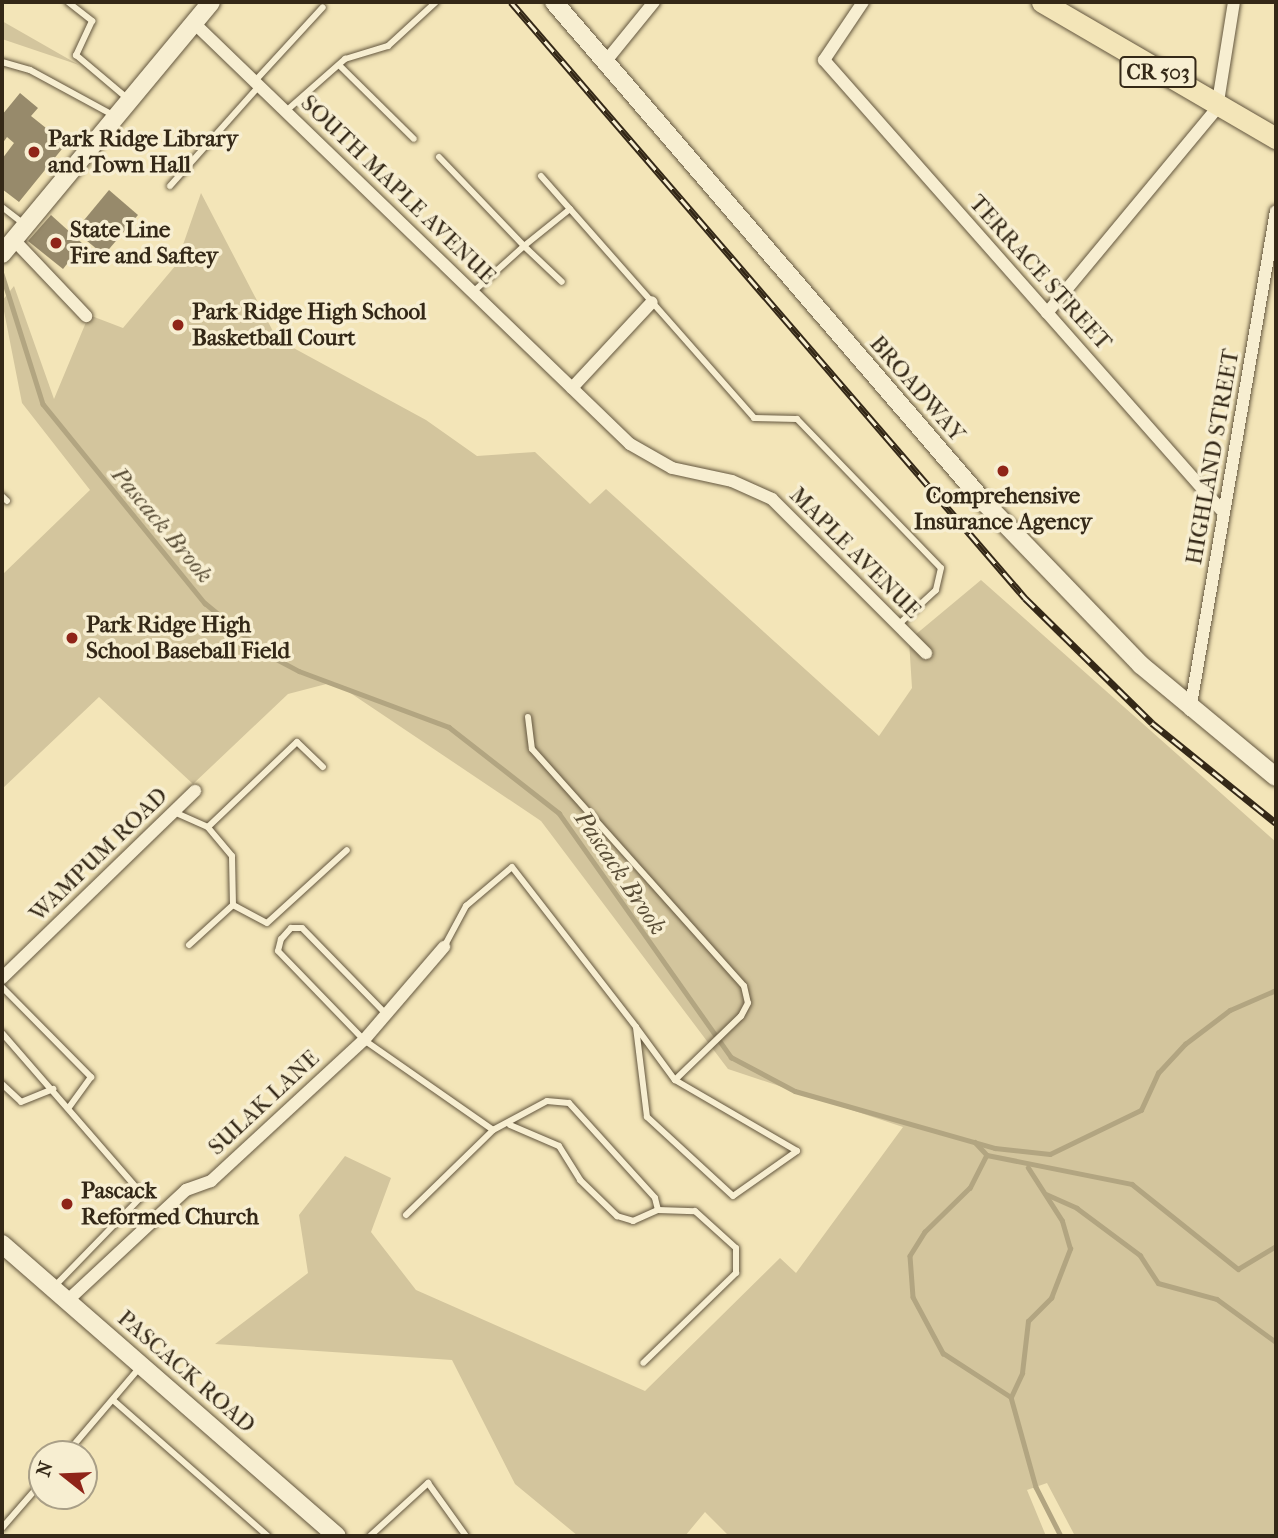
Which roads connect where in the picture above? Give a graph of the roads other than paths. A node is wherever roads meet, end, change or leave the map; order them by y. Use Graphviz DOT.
graph roads {
  1 [pos="68,2"];
  2 [pos="436,2"];
  3 [pos="554,2"];
  4 [pos="654,2"];
  5 [pos="863,2"];
  6 [pos="1042,2"];
  7 [pos="1234,2"];
  8 [pos="206,4"];
  9 [pos="323,8"];
  10 [pos="194,23"];
  11 [pos="606,61"];
  12 [pos="2,62"];
  13 [pos="339,65"];
  14 [pos="257,83"];
  15 [pos="129,100"];
  16 [pos="1217,108"];
  17 [pos="286,111"];
  18 [pos="116,116"];
  19 [pos="1276,138"];
  20 [pos="414,139"];
  21 [pos="439,158"];
  22 [pos="541,176"];
  23 [pos="170,186"];
  24 [pos="2,207"];
  25 [pos="570,209"];
  26 [pos="1276,211"];
  27 [pos="20,233"];
  28 [pos="524,246"];
  29 [pos="2,254"];
  30 [pos="562,282"];
  31 [pos="473,292"];
  32 [pos="652,302"];
  33 [pos="1047,313"];
  34 [pos="86,316"];
  35 [pos="572,388"];
  36 [pos="1224,513"];
  37 [pos="898,625"];
  38 [pos="926,653"];
  39 [pos="1190,710"];
  40 [pos="528,717"];
  41 [pos="323,767"];
  42 [pos="1276,777"];
  43 [pos="195,791"];
  44 [pos="174,812"];
  45 [pos="208,827"];
  46 [pos="346,850"];
  47 [pos="233,905"];
  48 [pos="189,945"];
  49 [pos="444,947"];
  50 [pos="2,978"];
  51 [pos="2,987"];
  52 [pos="386,1014"];
  53 [pos="636,1027"];
  54 [pos="2,1033"];
  55 [pos="364,1040"];
  56 [pos="675,1080"];
  57 [pos="2,1084"];
  58 [pos="54,1089"];
  59 [pos="69,1107"];
  60 [pos="510,1125"];
  61 [pos="493,1130"];
  62 [pos="658,1210"];
  63 [pos="406,1215"];
  64 [pos="2,1244"];
  65 [pos="53,1288"];
  66 [pos="67,1301"];
  67 [pos="642,1363"];
  68 [pos="141,1366"];
  69 [pos="113,1399"];
  70 [pos="78,1440"];
  71 [pos="28,1498"];
  72 [pos="2,1528"];
  73 [pos="268,1536"];
  74 [pos="337,1536"];
  75 [pos="370,1536"];
  76 [pos="466,1536"];
  1 -- 15 [label="lane"];
  2 -- 13 [label="lane"];
  3 -- 11 [label="street, BROADWAY"];
  4 -- 11 [label="street"];
  5 -- 33 [label="street, TERRACE STREET"];
  6 -- 16 [label="main road, CR 503"];
  7 -- 16 [label="street"];
  8 -- 10 [label="street"];
  9 -- 14 [label="lane"];
  10 -- 14 [label="street, SOUTH MAPLE AVENUE"];
  10 -- 15 [label="street"];
  11 -- 39 [label="street, BROADWAY"];
  12 -- 18 [label="lane"];
  13 -- 17 [label="lane"];
  13 -- 20 [label="lane"];
  14 -- 17 [label="street, SOUTH MAPLE AVENUE"];
  14 -- 23 [label="lane"];
  15 -- 18 [label="street"];
  16 -- 19 [label="main road, CR 503"];
  16 -- 33 [label="street"];
  17 -- 31 [label="street, SOUTH MAPLE AVENUE"];
  18 -- 27 [label="street"];
  21 -- 28 [label="lane"];
  22 -- 25 [label="lane"];
  24 -- 27 [label="lane"];
  25 -- 28 [label="lane"];
  25 -- 32 [label="lane"];
  26 -- 36 [label="street, HIGHLAND STREET"];
  27 -- 29 [label="street"];
  27 -- 34 [label="street"];
  28 -- 30 [label="lane"];
  28 -- 31 [label="lane"];
  31 -- 35 [label="street, SOUTH MAPLE AVENUE"];
  32 -- 35 [label="street"];
  32 -- 37 [label="lane"];
  33 -- 36 [label="street, TERRACE STREET"];
  35 -- 37 [label="street, MAPLE AVENUE"];
  36 -- 39 [label="street, HIGHLAND STREET"];
  37 -- 38 [label="street, MAPLE AVENUE"];
  39 -- 42 [label="street, BROADWAY"];
  40 -- 56 [label="lane"];
  41 -- 45 [label="lane"];
  43 -- 44 [label="street, WAMPUM ROAD"];
  44 -- 45 [label="lane"];
  44 -- 50 [label="street, WAMPUM ROAD"];
  45 -- 47 [label="lane"];
  46 -- 47 [label="lane"];
  47 -- 48 [label="lane"];
  49 -- 52 [label="street, SULAK LANE"];
  49 -- 53 [label="lane"];
  51 -- 59 [label="lane"];
  52 -- 55 [label="street, SULAK LANE"];
  52 -- 55 [label="lane"];
  53 -- 56 [label="lane"];
  53 -- 56 [label="lane"];
  54 -- 58 [label="lane"];
  55 -- 61 [label="lane"];
  55 -- 66 [label="street, SULAK LANE"];
  57 -- 58 [label="lane"];
  58 -- 59 [label="lane"];
  59 -- 65 [label="lane"];
  60 -- 61 [label="lane"];
  60 -- 62 [label="lane"];
  60 -- 62 [label="lane"];
  61 -- 63 [label="lane"];
  62 -- 67 [label="lane"];
  64 -- 65 [label="street, PASCACK ROAD"];
  65 -- 66 [label="street, PASCACK ROAD"];
  66 -- 68 [label="street, PASCACK ROAD"];
  68 -- 69 [label="lane"];
  68 -- 74 [label="street, PASCACK ROAD"];
  69 -- 70 [label="lane"];
  69 -- 73 [label="lane"];
  71 -- 72 [label="lane"];
  75 -- 76 [label="lane"];
}
